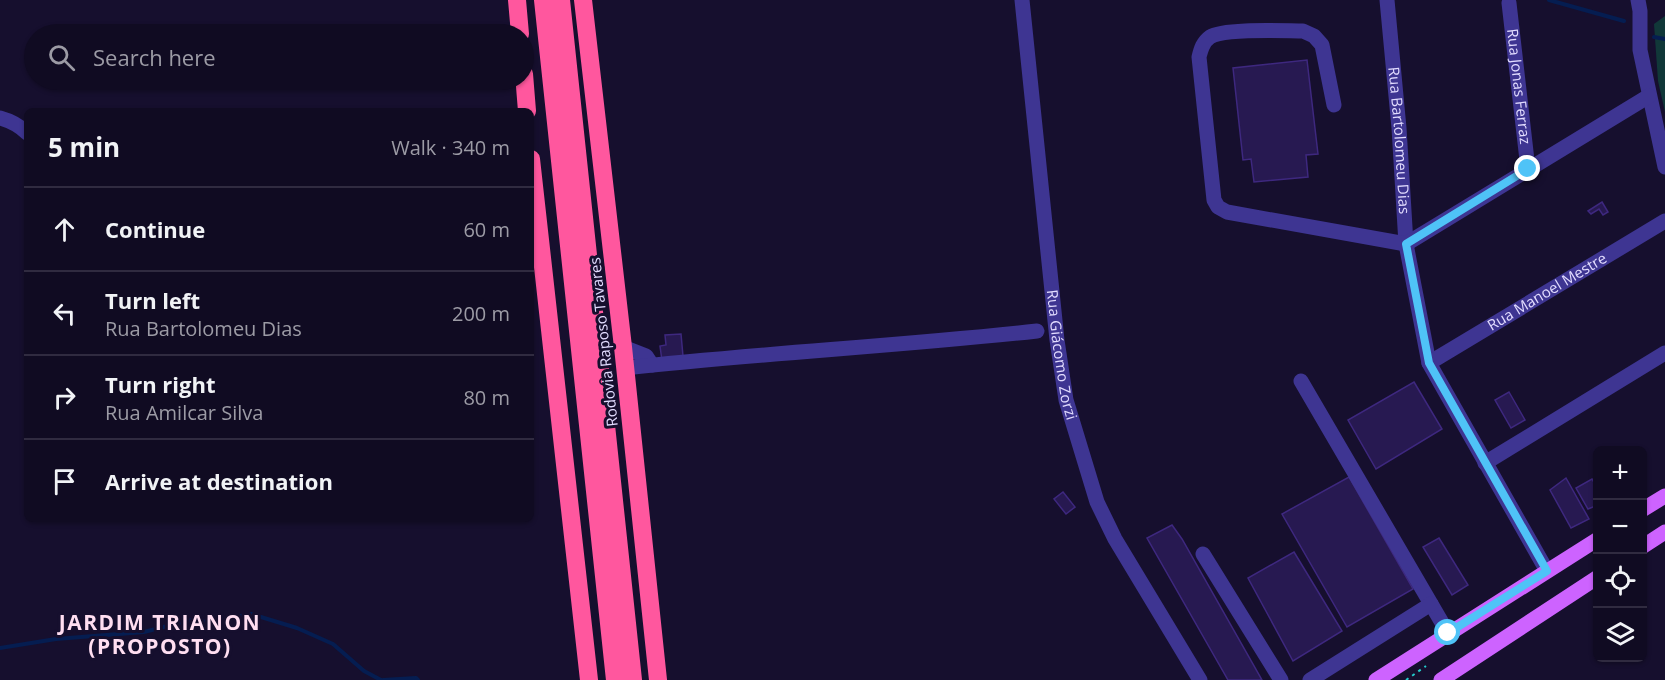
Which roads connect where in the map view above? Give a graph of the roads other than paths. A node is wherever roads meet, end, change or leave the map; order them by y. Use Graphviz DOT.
graph roads {
  1 [pos="517,0"];
  2 [pos="543,0"];
  3 [pos="561,0"];
  4 [pos="583,0"];
  5 [pos="1022,0"];
  6 [pos="1387,0"];
  7 [pos="1638,0"];
  8 [pos="1509,3"];
  9 [pos="519,24"];
  10 [pos="525,90"];
  11 [pos="1649,96"];
  12 [pos="1334,105"];
  13 [pos="527,108"];
  14 [pos="0,118"];
  15 [pos="24,130"];
  16 [pos="1665,167"];
  17 [pos="1528,169"];
  18 [pos="534,192"];
  19 [pos="1665,221"];
  20 [pos="1406,244"];
  21 [pos="1037,331"];
  22 [pos="623,347"];
  23 [pos="1665,354"];
  24 [pos="1429,363"];
  25 [pos="652,365"];
  26 [pos="625,368"];
  27 [pos="1301,381"];
  28 [pos="1485,464"];
  29 [pos="1665,496"];
  30 [pos="1647,507"];
  31 [pos="1665,532"];
  32 [pos="1593,542"];
  33 [pos="1647,544"];
  34 [pos="1203,554"];
  35 [pos="1547,571"];
  36 [pos="1593,580"];
  37 [pos="1431,604"];
  38 [pos="1448,633"];
  39 [pos="589,680"];
  40 [pos="615,680"];
  41 [pos="633,680"];
  42 [pos="658,680"];
  43 [pos="1200,680"];
  44 [pos="1281,680"];
  45 [pos="1310,680"];
  46 [pos="1376,680"];
  47 [pos="1441,680"];
  1 -- 9 [label="highway"];
  2 -- 40 [label="highway, Rodovia Raposo Tavares"];
  3 -- 41 [label="highway, Rodovia Raposo Tavares"];
  4 -- 22 [label="highway, Rodovia Raposo Tavares"];
  5 -- 43 [label="street, Rua Giácomo Zorzi"];
  6 -- 20 [label="street, Rua Bartolomeu Dias"];
  7 -- 11 [label="street"];
  8 -- 17 [label="street, Rua Jonas Ferraz"];
  10 -- 13 [label="highway"];
  11 -- 16 [label="street"];
  11 -- 17 [label="street"];
  12 -- 20 [label="street"];
  14 -- 15 [label="street"];
  17 -- 20 [label="street"];
  18 -- 39 [label="highway"];
  19 -- 24 [label="street, Rua Manoel Mestre"];
  20 -- 24 [label="street, Rua Bartolomeu Dias"];
  21 -- 25 [label="street"];
  22 -- 25 [label="street"];
  22 -- 26 [label="highway, Rodovia Raposo Tavares"];
  23 -- 28 [label="street"];
  24 -- 28 [label="street, Rua Bartolomeu Dias"];
  25 -- 26 [label="street"];
  26 -- 42 [label="highway, Rodovia Raposo Tavares"];
  27 -- 37 [label="street"];
  28 -- 35 [label="street, Rua Bartolomeu Dias"];
  29 -- 30 [label="main road"];
  31 -- 33 [label="main road"];
  32 -- 35 [label="main road"];
  34 -- 44 [label="street"];
  35 -- 38 [label="main road"];
  36 -- 47 [label="main road"];
  37 -- 38 [label="street"];
  37 -- 45 [label="street"];
  38 -- 46 [label="main road"];
}
